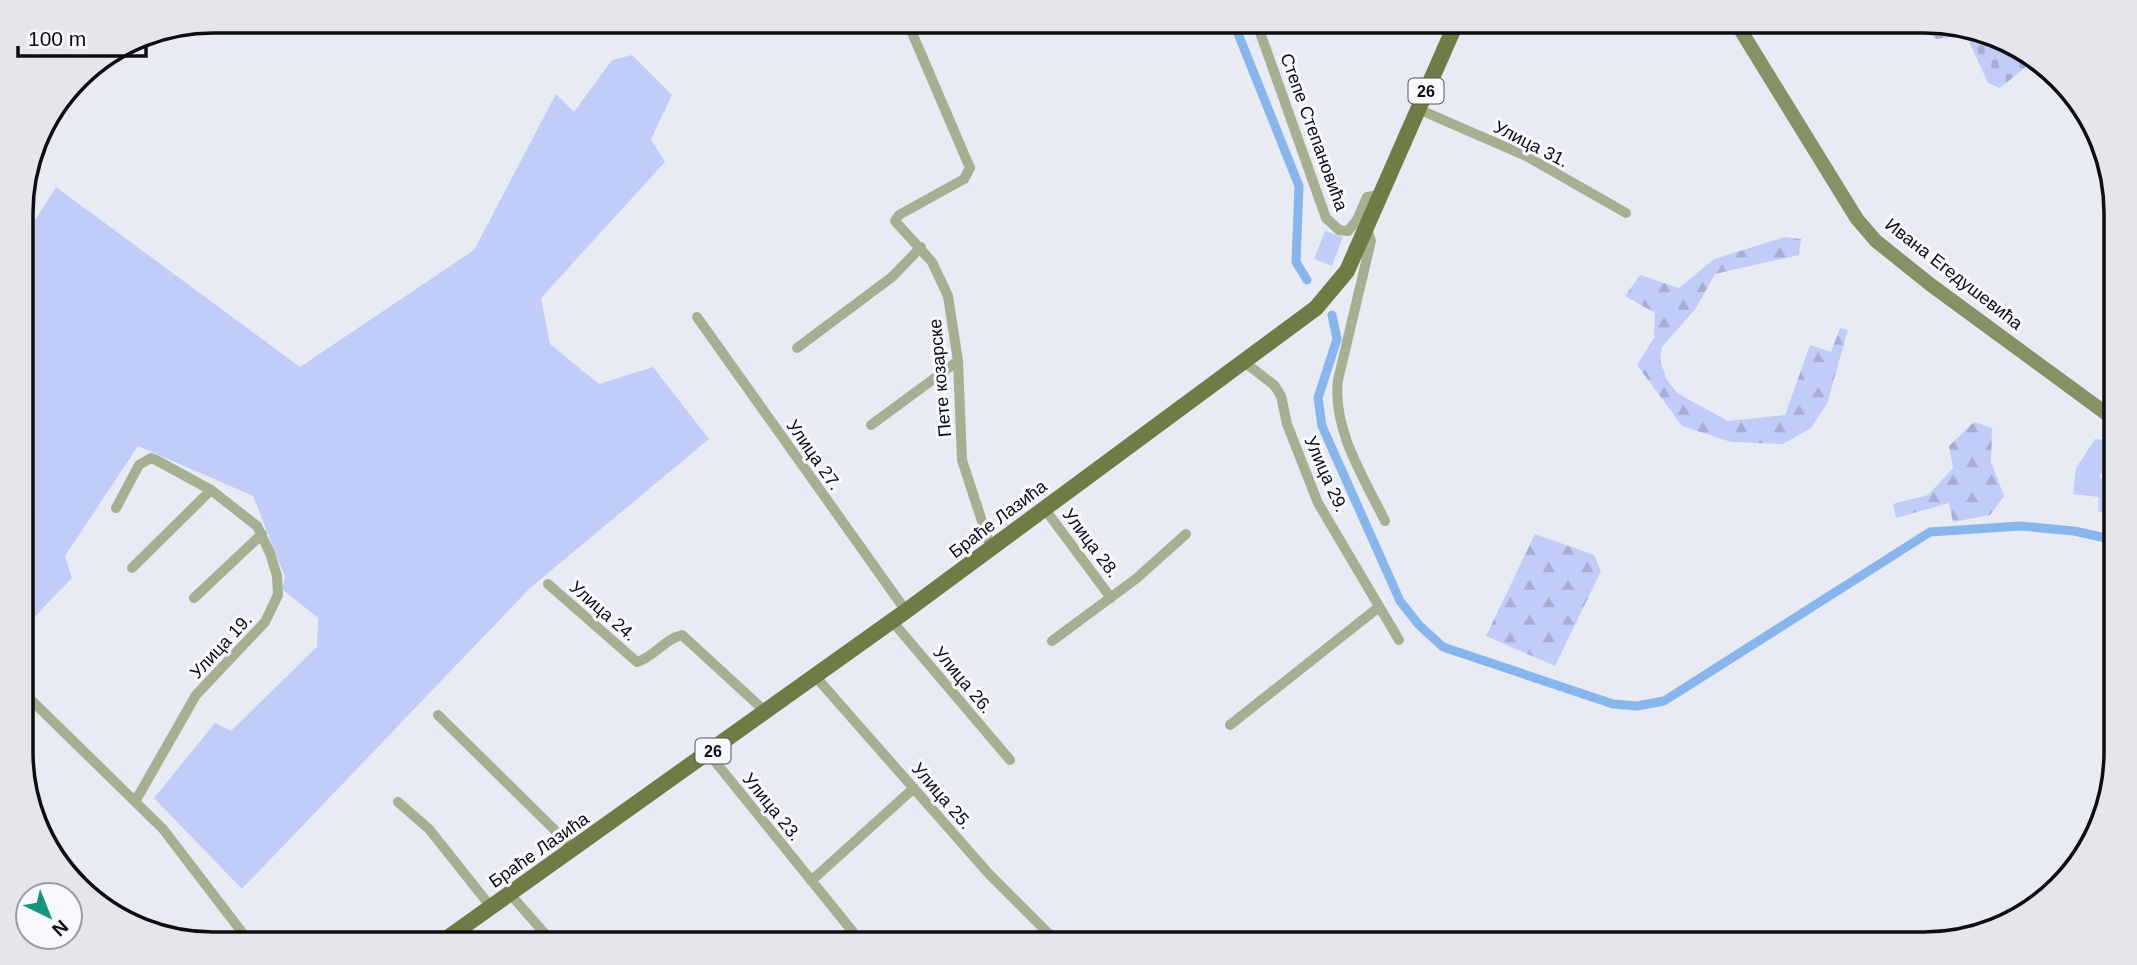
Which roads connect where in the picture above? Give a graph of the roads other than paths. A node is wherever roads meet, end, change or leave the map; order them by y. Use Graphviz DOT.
graph roads {
  1 [pos="912,33"];
  2 [pos="1260,33"];
  3 [pos="1452,33"];
  4 [pos="1742,33"];
  5 [pos="1418,109"];
  6 [pos="1380,195"];
  7 [pos="1626,213"];
  8 [pos="1366,227"];
  9 [pos="921,247"];
  10 [pos="697,317"];
  11 [pos="797,348"];
  12 [pos="958,361"];
  13 [pos="1243,361"];
  14 [pos="2104,412"];
  15 [pos="871,425"];
  16 [pos="211,490"];
  17 [pos="116,508"];
  18 [pos="1044,508"];
  19 [pos="1385,521"];
  20 [pos="262,534"];
  21 [pos="1186,534"];
  22 [pos="991,549"];
  23 [pos="132,568"];
  24 [pos="548,584"];
  25 [pos="194,598"];
  26 [pos="1111,598"];
  27 [pos="1379,607"];
  28 [pos="899,616"];
  29 [pos="1399,640"];
  30 [pos="1052,641"];
  31 [pos="815,676"];
  32 [pos="33,702"];
  33 [pos="766,712"];
  34 [pos="438,715"];
  35 [pos="1230,725"];
  36 [pos="709,754"];
  37 [pos="1010,760"];
  38 [pos="914,788"];
  39 [pos="136,800"];
  40 [pos="398,802"];
  41 [pos="574,849"];
  42 [pos="811,881"];
  43 [pos="510,894"];
  44 [pos="491,906"];
  45 [pos="242,932"];
  46 [pos="456,932"];
  47 [pos="543,932"];
  48 [pos="853,932"];
  49 [pos="1047,932"];
  1 -- 9 [label="street, Пете козарске"];
  2 -- 6 [label="street, Степе Степановића"];
  3 -- 5 [label="main road, Браће Лазића / 26"];
  4 -- 14 [label="main road, Ивана Егедушевића"];
  5 -- 6 [label="main road, Браће Лазића / 26"];
  5 -- 7 [label="street, Улица 31."];
  6 -- 8 [label="main road, Браће Лазића / 26"];
  8 -- 13 [label="main road, Браће Лазића / 26"];
  8 -- 19 [label="street"];
  9 -- 11 [label="street"];
  9 -- 12 [label="street, Пете козарске"];
  10 -- 28 [label="street, Улица 27."];
  12 -- 15 [label="street"];
  12 -- 22 [label="street, Пете козарске"];
  13 -- 18 [label="main road, Браће Лазића / 26"];
  13 -- 27 [label="street, Улица 29."];
  16 -- 17 [label="street, Улица 19."];
  16 -- 20 [label="street, Улица 19."];
  16 -- 23 [label="street"];
  18 -- 22 [label="main road, Браће Лазића / 26"];
  18 -- 26 [label="street, Улица 28."];
  20 -- 25 [label="street"];
  20 -- 39 [label="street, Улица 19."];
  21 -- 26 [label="street, Улица 28."];
  22 -- 28 [label="main road, Браће Лазића / 26"];
  24 -- 33 [label="street, Улица 24."];
  26 -- 30 [label="street, Улица 28."];
  27 -- 29 [label="street, Улица 29."];
  27 -- 35 [label="street"];
  28 -- 31 [label="main road, Браће Лазића / 26"];
  28 -- 37 [label="street, Улица 26."];
  31 -- 33 [label="main road, Браће Лазића / 26"];
  31 -- 38 [label="street, Улица 25."];
  32 -- 39 [label="street"];
  33 -- 36 [label="main road, Браће Лазића / 26"];
  34 -- 41 [label="street"];
  36 -- 41 [label="main road, Браће Лазића / 26"];
  36 -- 42 [label="street, Улица 23."];
  38 -- 42 [label="street"];
  38 -- 49 [label="street, Улица 25."];
  39 -- 45 [label="street"];
  40 -- 44 [label="street"];
  41 -- 43 [label="main road, Браће Лазића / 26"];
  42 -- 48 [label="street, Улица 23."];
  43 -- 44 [label="main road, Браће Лазића / 26"];
  43 -- 47 [label="street"];
  44 -- 46 [label="main road, Браће Лазића / 26"];
}
